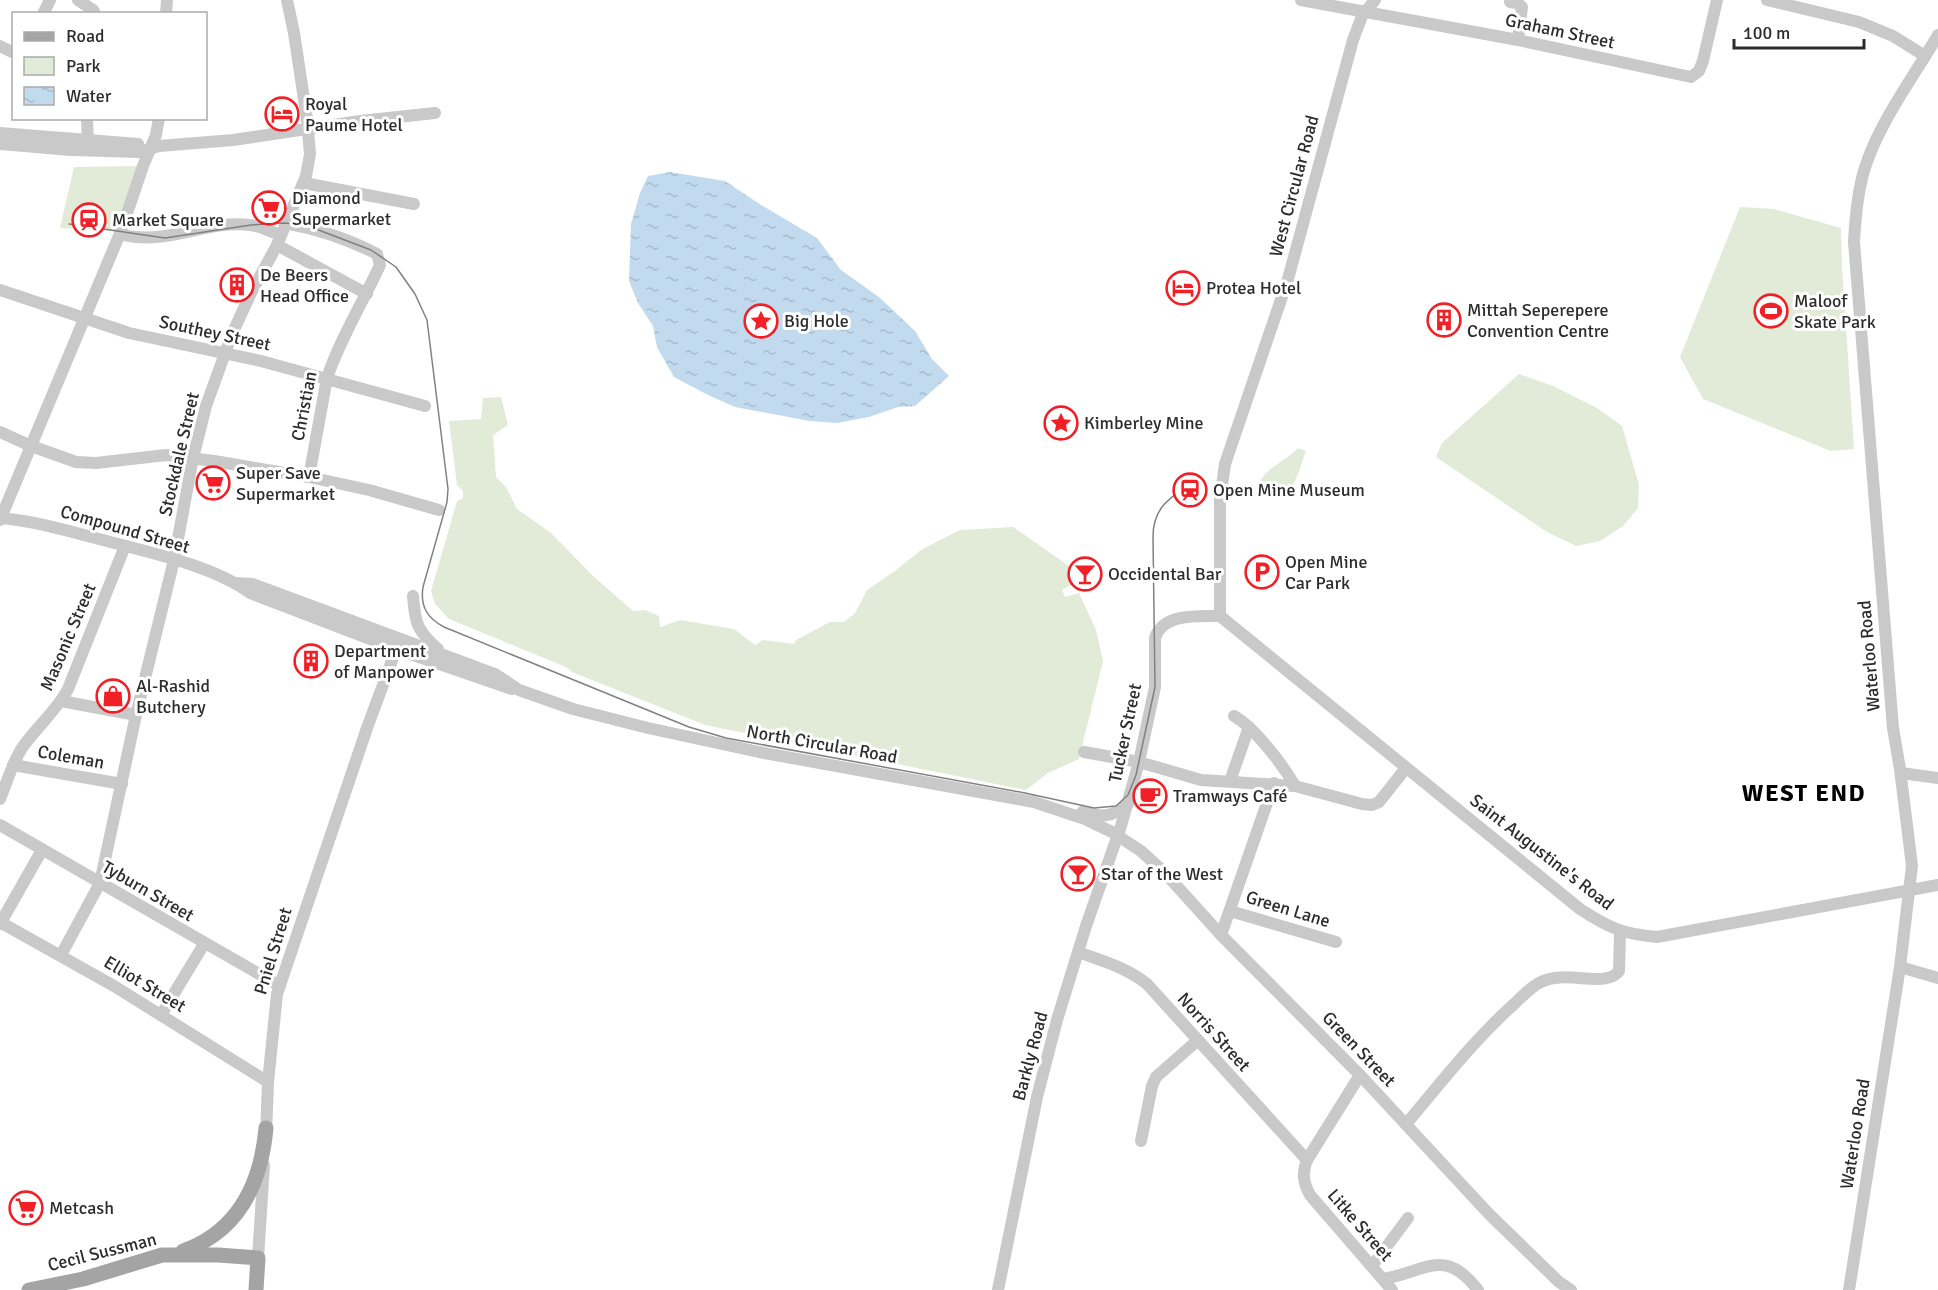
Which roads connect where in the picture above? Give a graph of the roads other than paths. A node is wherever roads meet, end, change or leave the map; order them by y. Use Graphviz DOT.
graph roads {
  1 [pos="78,0"];
  2 [pos="287,0"];
  3 [pos="1301,0"];
  4 [pos="1375,0"];
  5 [pos="1717,0"];
  6 [pos="1767,0"];
  7 [pos="1510,2"];
  8 [pos="94,12"];
  9 [pos="1366,12"];
  10 [pos="1938,35"];
  11 [pos="1518,40"];
  12 [pos="1925,56"];
  13 [pos="435,113"];
  14 [pos="87,120"];
  15 [pos="159,120"];
  16 [pos="307,129"];
  17 [pos="0,132"];
  18 [pos="0,144"];
  19 [pos="92,144"];
  20 [pos="151,147"];
  21 [pos="304,183"];
  22 [pos="414,204"];
  23 [pos="285,223"];
  24 [pos="120,234"];
  25 [pos="279,240"];
  26 [pos="0,290"];
  27 [pos="367,294"];
  28 [pos="84,319"];
  29 [pos="225,353"];
  30 [pos="327,378"];
  31 [pos="424,406"];
  32 [pos="0,432"];
  33 [pos="31,446"];
  34 [pos="193,458"];
  35 [pos="309,477"];
  36 [pos="439,510"];
  37 [pos="0,518"];
  38 [pos="125,546"];
  39 [pos="174,560"];
  40 [pos="413,596"];
  41 [pos="1220,616"];
  42 [pos="398,644"];
  43 [pos="447,656"];
  44 [pos="519,690"];
  45 [pos="61,701"];
  46 [pos="136,715"];
  47 [pos="1234,716"];
  48 [pos="1249,727"];
  49 [pos="1084,752"];
  50 [pos="1139,762"];
  51 [pos="13,765"];
  52 [pos="1406,768"];
  53 [pos="1901,772"];
  54 [pos="1938,778"];
  55 [pos="1230,781"];
  56 [pos="1274,783"];
  57 [pos="122,784"];
  58 [pos="1295,786"];
  59 [pos="0,800"];
  60 [pos="1042,804"];
  61 [pos="1128,804"];
  62 [pos="0,825"];
  63 [pos="1118,836"];
  64 [pos="42,850"];
  65 [pos="100,883"];
  66 [pos="1938,885"];
  67 [pos="1909,889"];
  68 [pos="1230,910"];
  69 [pos="0,923"];
  70 [pos="1620,932"];
  71 [pos="1221,935"];
  72 [pos="1336,942"];
  73 [pos="204,944"];
  74 [pos="1078,952"];
  75 [pos="61,956"];
  76 [pos="1900,967"];
  77 [pos="1938,978"];
  78 [pos="280,986"];
  79 [pos="160,1015"];
  80 [pos="1198,1040"];
  81 [pos="1360,1075"];
  82 [pos="268,1082"];
  83 [pos="1406,1124"];
  84 [pos="266,1128"];
  85 [pos="1141,1141"];
  86 [pos="1306,1160"];
  87 [pos="1408,1218"];
  88 [pos="162,1255"];
  89 [pos="258,1258"];
  90 [pos="1372,1266"];
  91 [pos="1387,1286"];
  92 [pos="29,1290"];
  93 [pos="256,1290"];
  94 [pos="998,1290"];
  95 [pos="1478,1290"];
  96 [pos="1571,1290"];
  97 [pos="1849,1290"];
  1 -- 8 [label="street"];
  2 -- 16 [label="street, Stockdale Street"];
  3 -- 9 [label="street, Graham Street"];
  4 -- 9 [label="street, West Circular Road"];
  5 -- 11 [label="street, Graham Street"];
  6 -- 12 [label="street"];
  7 -- 11 [label="street"];
  9 -- 11 [label="street, Graham Street"];
  9 -- 41 [label="street, West Circular Road"];
  10 -- 12 [label="street, Waterloo Road"];
  12 -- 53 [label="street, Waterloo Road"];
  13 -- 16 [label="street"];
  14 -- 19 [label="street"];
  15 -- 20 [label="street"];
  16 -- 20 [label="street"];
  16 -- 21 [label="street, Stockdale Street"];
  17 -- 19 [label="street"];
  18 -- 19 [label="street"];
  19 -- 20 [label="street"];
  20 -- 24 [label="street"];
  21 -- 22 [label="street"];
  21 -- 23 [label="street, Stockdale Street"];
  23 -- 25 [label="street, Stockdale Street"];
  23 -- 27 [label="street, Christian"];
  24 -- 25 [label="street"];
  24 -- 28 [label="street"];
  25 -- 27 [label="street"];
  25 -- 29 [label="street, Stockdale Street"];
  26 -- 28 [label="street, Southey Street"];
  27 -- 30 [label="street, Christian"];
  28 -- 29 [label="street, Southey Street"];
  28 -- 33 [label="street"];
  29 -- 30 [label="street, Southey Street"];
  29 -- 34 [label="street, Stockdale Street"];
  30 -- 31 [label="street, Southey Street"];
  30 -- 35 [label="street, Christian"];
  32 -- 33 [label="street"];
  33 -- 34 [label="street"];
  33 -- 37 [label="street"];
  34 -- 35 [label="street"];
  34 -- 39 [label="street, Stockdale Street"];
  35 -- 36 [label="street"];
  37 -- 38 [label="street, Compound Street"];
  38 -- 39 [label="street, Compound Street"];
  38 -- 45 [label="street, Masonic Street"];
  39 -- 42 [label="street, Compound Street"];
  39 -- 46 [label="street, Stockdale Street"];
  40 -- 43 [label="street"];
  41 -- 50 [label="street, Tucker Street"];
  41 -- 52 [label="street, Saint Augustine's Road"];
  42 -- 43 [label="street, North Circular Road"];
  42 -- 44 [label="street, North Circular Road"];
  42 -- 78 [label="street, Pniel Street"];
  43 -- 44 [label="street, North Circular Road"];
  44 -- 60 [label="street, North Circular Road"];
  45 -- 46 [label="street"];
  45 -- 51 [label="street, Masonic Street"];
  46 -- 57 [label="street, Stockdale Street"];
  47 -- 48 [label="street"];
  48 -- 55 [label="street"];
  48 -- 58 [label="street"];
  49 -- 50 [label="street"];
  50 -- 55 [label="street"];
  50 -- 61 [label="street, Tucker Street"];
  51 -- 57 [label="street, Coleman"];
  51 -- 59 [label="street, Masonic Street"];
  52 -- 58 [label="street"];
  52 -- 70 [label="street, Saint Augustine's Road"];
  53 -- 54 [label="street"];
  53 -- 67 [label="street, Waterloo Road"];
  55 -- 56 [label="street"];
  56 -- 58 [label="street"];
  56 -- 68 [label="street, Green Lane"];
  57 -- 65 [label="street, Stockdale Street"];
  60 -- 61 [label="street"];
  60 -- 63 [label="street, North Circular Road"];
  61 -- 63 [label="street, Tucker Street"];
  62 -- 64 [label="street, Tyburn Street"];
  63 -- 71 [label="street, Green Street"];
  63 -- 74 [label="street, Barkly Road"];
  64 -- 65 [label="street, Tyburn Street"];
  64 -- 69 [label="street"];
  65 -- 73 [label="street, Tyburn Street"];
  65 -- 75 [label="street, Stockdale Street"];
  66 -- 67 [label="street, Saint Augustine's Road"];
  67 -- 70 [label="street, Saint Augustine's Road"];
  67 -- 76 [label="street, Waterloo Road"];
  68 -- 71 [label="street, Green Lane"];
  68 -- 72 [label="street, Green Lane"];
  69 -- 75 [label="street, Elliot Street"];
  70 -- 83 [label="street"];
  71 -- 81 [label="street, Green Street"];
  73 -- 78 [label="street, Tyburn Street"];
  73 -- 79 [label="street"];
  74 -- 80 [label="street, Norris Street"];
  74 -- 94 [label="street, Barkly Road"];
  75 -- 79 [label="street, Elliot Street"];
  76 -- 77 [label="street"];
  76 -- 97 [label="street, Waterloo Road"];
  78 -- 82 [label="street, Pniel Street"];
  79 -- 82 [label="street, Elliot Street"];
  80 -- 85 [label="street"];
  80 -- 86 [label="street, Norris Street"];
  81 -- 83 [label="street, Green Street"];
  81 -- 86 [label="street"];
  82 -- 84 [label="street, Pniel Street"];
  83 -- 96 [label="street, Green Street"];
  84 -- 88 [label="main road"];
  84 -- 89 [label="street, Pniel Street"];
  86 -- 90 [label="street, Litke Street"];
  87 -- 90 [label="street"];
  88 -- 89 [label="main road, Cecil Sussman"];
  88 -- 92 [label="main road, Cecil Sussman"];
  89 -- 93 [label="main road, Pniel Street"];
  90 -- 91 [label="street, Litke Street"];
  91 -- 95 [label="street"];
}
